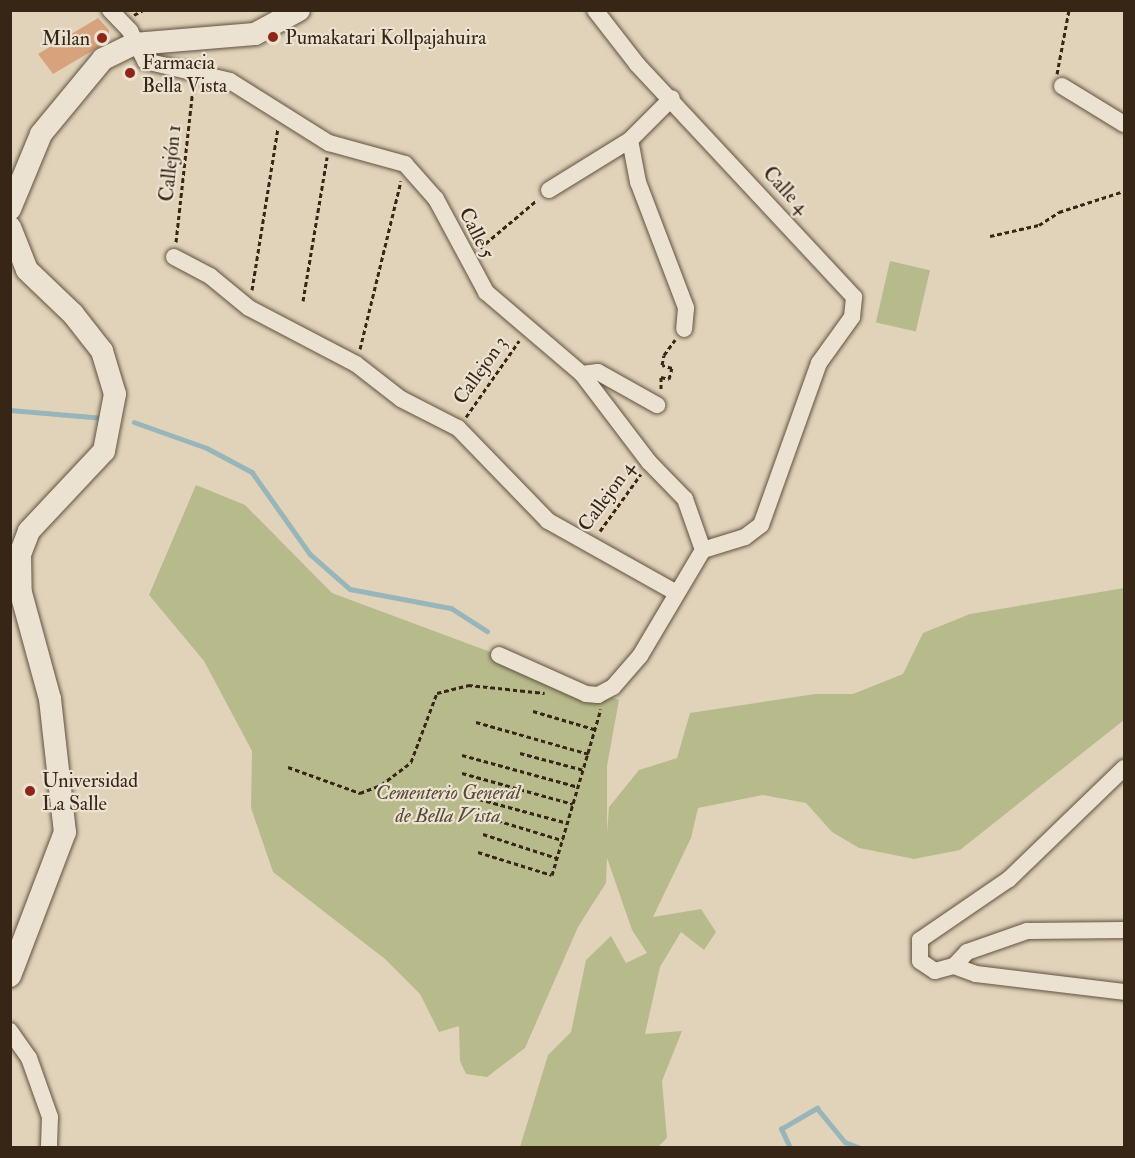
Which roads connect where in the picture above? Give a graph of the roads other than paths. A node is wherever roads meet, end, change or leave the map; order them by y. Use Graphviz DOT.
graph roads {
  1 [pos="110,10"];
  2 [pos="299,10"];
  3 [pos="595,10"];
  4 [pos="134,44"];
  5 [pos="1062,86"];
  6 [pos="672,98"];
  7 [pos="1125,124"];
  8 [pos="630,140"];
  9 [pos="549,190"];
  10 [pos="10,209"];
  11 [pos="10,227"];
  12 [pos="174,258"];
  13 [pos="684,329"];
  14 [pos="582,374"];
  15 [pos="657,405"];
  16 [pos="703,550"];
  17 [pos="675,592"];
  18 [pos="499,655"];
  19 [pos="1125,768"];
  20 [pos="1125,930"];
  21 [pos="954,966"];
  22 [pos="10,976"];
  23 [pos="1125,992"];
  24 [pos="10,1030"];
  25 [pos="49,1148"];
  1 -- 4 [label="street"];
  2 -- 4 [label="main road"];
  3 -- 6 [label="street, Calle 4"];
  4 -- 10 [label="main road"];
  4 -- 14 [label="street, Calle 5"];
  5 -- 7 [label="street"];
  6 -- 8 [label="street"];
  6 -- 16 [label="street, Calle 4"];
  8 -- 9 [label="street"];
  8 -- 13 [label="street"];
  11 -- 22 [label="main road"];
  12 -- 17 [label="street"];
  14 -- 15 [label="street"];
  14 -- 16 [label="street, Calle 5"];
  16 -- 17 [label="street"];
  17 -- 18 [label="street"];
  19 -- 21 [label="street"];
  20 -- 21 [label="street"];
  21 -- 23 [label="street"];
  24 -- 25 [label="street"];
}
